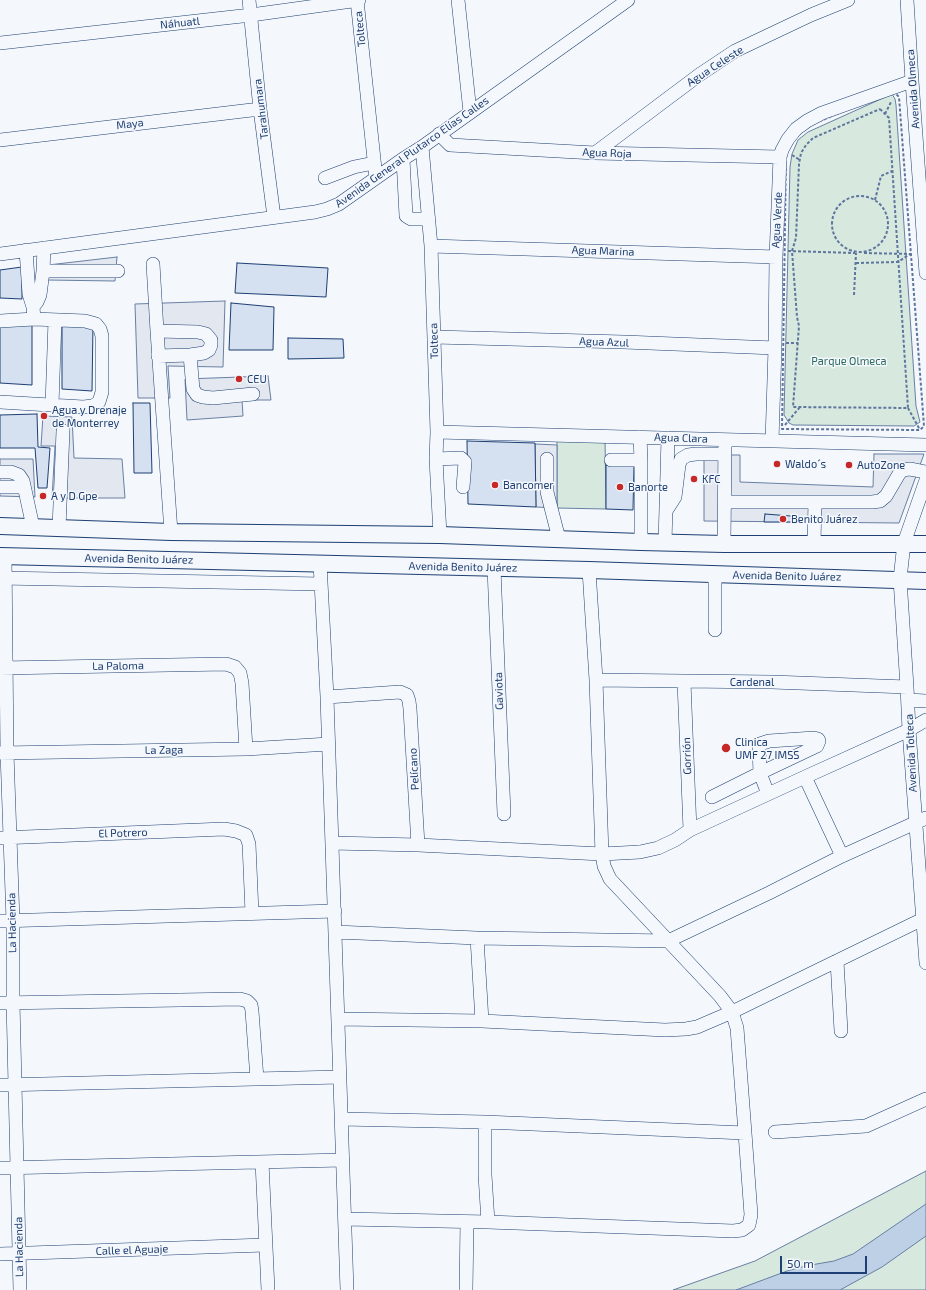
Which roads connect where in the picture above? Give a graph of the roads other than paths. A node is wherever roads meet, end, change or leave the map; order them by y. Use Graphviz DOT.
graph roads {
  1 [pos="249,0"];
  2 [pos="358,0"];
  3 [pos="458,0"];
  4 [pos="628,0"];
  5 [pos="848,0"];
  6 [pos="907,0"];
  7 [pos="251,15"];
  8 [pos="0,43"];
  9 [pos="912,81"];
  10 [pos="260,109"];
  11 [pos="470,112"];
  12 [pos="439,134"];
  13 [pos="0,140"];
  14 [pos="422,147"];
  15 [pos="595,153"];
  16 [pos="780,157"];
  17 [pos="403,159"];
  18 [pos="374,163"];
  19 [pos="922,176"];
  20 [pos="325,178"];
  21 [pos="376,178"];
  22 [pos="274,217"];
  23 [pos="429,219"];
  24 [pos="431,246"];
  25 [pos="44,248"];
  26 [pos="26,250"];
  27 [pos="0,254"];
  28 [pos="780,254"];
  29 [pos="154,264"];
  30 [pos="118,271"];
  31 [pos="43,272"];
  32 [pos="926,273"];
  33 [pos="34,313"];
  34 [pos="55,320"];
  35 [pos="0,321"];
  36 [pos="157,332"];
  37 [pos="434,337"];
  38 [pos="779,345"];
  39 [pos="190,355"];
  40 [pos="158,356"];
  41 [pos="253,394"];
  42 [pos="0,402"];
  43 [pos="52,405"];
  44 [pos="63,431"];
  45 [pos="437,432"];
  46 [pos="640,437"];
  47 [pos="668,438"];
  48 [pos="725,440"];
  49 [pos="772,441"];
  50 [pos="926,445"];
  51 [pos="725,454"];
  52 [pos="436,459"];
  53 [pos="547,459"];
  54 [pos="611,460"];
  55 [pos="640,460"];
  56 [pos="0,472"];
  57 [pos="926,472"];
  58 [pos="926,480"];
  59 [pos="0,487"];
  60 [pos="24,487"];
  61 [pos="463,487"];
  62 [pos="725,502"];
  63 [pos="815,502"];
  64 [pos="666,511"];
  65 [pos="0,526"];
  66 [pos="33,527"];
  67 [pos="59,528"];
  68 [pos="171,532"];
  69 [pos="440,536"];
  70 [pos="560,539"];
  71 [pos="640,542"];
  72 [pos="665,542"];
  73 [pos="814,543"];
  74 [pos="904,543"];
  75 [pos="724,544"];
  76 [pos="926,544"];
  77 [pos="2,556"];
  78 [pos="320,563"];
  79 [pos="494,568"];
  80 [pos="589,570"];
  81 [pos="716,575"];
  82 [pos="2,578"];
  83 [pos="900,579"];
  84 [pos="926,581"];
  85 [pos="321,584"];
  86 [pos="715,630"];
  87 [pos="3,668"];
  88 [pos="596,680"];
  89 [pos="684,682"];
  90 [pos="908,693"];
  91 [pos="327,696"];
  92 [pos="926,701"];
  93 [pos="926,720"];
  94 [pos="909,730"];
  95 [pos="329,744"];
  96 [pos="246,749"];
  97 [pos="3,753"];
  98 [pos="805,776"];
  99 [pos="768,794"];
  100 [pos="712,797"];
  101 [pos="504,814"];
  102 [pos="921,820"];
  103 [pos="690,830"];
  104 [pos="5,838"];
  105 [pos="332,843"];
  106 [pos="418,845"];
  107 [pos="602,854"];
  108 [pos="842,856"];
  109 [pos="335,911"];
  110 [pos="252,913"];
  111 [pos="924,919"];
  112 [pos="6,921"];
  113 [pos="335,932"];
  114 [pos="477,938"];
  115 [pos="668,941"];
  116 [pos="836,962"];
  117 [pos="926,963"];
  118 [pos="0,1002"];
  119 [pos="13,1002"];
  120 [pos="732,1012"];
  121 [pos="338,1019"];
  122 [pos="482,1021"];
  123 [pos="841,1031"];
  124 [pos="340,1077"];
  125 [pos="257,1079"];
  126 [pos="0,1085"];
  127 [pos="15,1085"];
  128 [pos="926,1100"];
  129 [pos="341,1119"];
  130 [pos="485,1122"];
  131 [pos="775,1132"];
  132 [pos="745,1133"];
  133 [pos="343,1160"];
  134 [pos="262,1162"];
  135 [pos="0,1168"];
  136 [pos="17,1168"];
  137 [pos="345,1219"];
  138 [pos="467,1222"];
  139 [pos="488,1222"];
  140 [pos="265,1245"];
  141 [pos="0,1254"];
  142 [pos="20,1254"];
  143 [pos="20,1290"];
  144 [pos="268,1290"];
  145 [pos="347,1290"];
  146 [pos="466,1290"];
  1 -- 7 [label="street, Tarahumara"];
  2 -- 7 [label="street, Náhuatl"];
  2 -- 18 [label="street, Tolteca"];
  3 -- 11 [label="street"];
  4 -- 11 [label="street, Avenida General Plutarco Elías Calles"];
  5 -- 15 [label="street, Agua Celeste"];
  6 -- 9 [label="street, Avenida Olmeca"];
  7 -- 8 [label="street, Náhuatl"];
  7 -- 10 [label="street, Tarahumara"];
  9 -- 16 [label="street, Agua Verde"];
  9 -- 19 [label="street, Avenida Olmeca"];
  10 -- 13 [label="street, Maya"];
  10 -- 22 [label="street, Tarahumara"];
  11 -- 12 [label="street, Avenida General Plutarco Elías Calles"];
  12 -- 14 [label="street, Avenida General Plutarco Elías Calles"];
  12 -- 15 [label="street, Agua Roja"];
  14 -- 17 [label="street, Avenida General Plutarco Elías Calles"];
  14 -- 23 [label="street, Tolteca"];
  15 -- 16 [label="street, Agua Roja"];
  16 -- 28 [label="street, Agua Verde"];
  17 -- 21 [label="street, Avenida General Plutarco Elías Calles"];
  17 -- 23 [label="street"];
  18 -- 20 [label="street"];
  18 -- 21 [label="street, Tolteca"];
  19 -- 32 [label="street, Avenida Olmeca"];
  21 -- 22 [label="street, Avenida General Plutarco Elías Calles"];
  22 -- 25 [label="street, Avenida General Plutarco Elías Calles"];
  23 -- 24 [label="street, Tolteca"];
  24 -- 28 [label="street, Agua Marina"];
  24 -- 37 [label="street, Tolteca"];
  25 -- 26 [label="street, Avenida General Plutarco Elías Calles"];
  25 -- 31 [label="street"];
  26 -- 27 [label="street, Avenida General Plutarco Elías Calles"];
  26 -- 33 [label="street"];
  28 -- 38 [label="street, Agua Verde"];
  29 -- 36 [label="street"];
  30 -- 31 [label="street"];
  31 -- 33 [label="street"];
  33 -- 34 [label="street"];
  33 -- 35 [label="street"];
  34 -- 43 [label="street"];
  34 -- 43 [label="street"];
  36 -- 39 [label="street"];
  36 -- 40 [label="street"];
  37 -- 38 [label="street, Agua Azul"];
  37 -- 45 [label="street, Tolteca"];
  38 -- 49 [label="street, Agua Verde"];
  39 -- 40 [label="street"];
  39 -- 41 [label="street"];
  40 -- 68 [label="street"];
  42 -- 43 [label="street"];
  44 -- 67 [label="street"];
  45 -- 46 [label="street, Agua Clara"];
  45 -- 52 [label="street, Tolteca"];
  46 -- 47 [label="street, Agua Clara"];
  46 -- 55 [label="street"];
  47 -- 48 [label="street, Agua Clara"];
  47 -- 64 [label="street"];
  48 -- 49 [label="street, Agua Clara"];
  48 -- 51 [label="street"];
  49 -- 50 [label="street, Agua Clara"];
  51 -- 62 [label="street"];
  51 -- 64 [label="street"];
  52 -- 61 [label="street"];
  52 -- 69 [label="street, Tolteca"];
  53 -- 70 [label="street"];
  54 -- 55 [label="street"];
  55 -- 71 [label="street"];
  56 -- 60 [label="street"];
  57 -- 63 [label="street"];
  58 -- 74 [label="street"];
  59 -- 60 [label="street"];
  60 -- 66 [label="street"];
  62 -- 63 [label="street"];
  62 -- 75 [label="street"];
  63 -- 73 [label="street"];
  64 -- 72 [label="street"];
  65 -- 66 [label="main road"];
  66 -- 67 [label="main road"];
  67 -- 68 [label="main road"];
  68 -- 69 [label="main road"];
  69 -- 70 [label="main road"];
  70 -- 71 [label="main road"];
  71 -- 72 [label="main road"];
  72 -- 75 [label="main road"];
  73 -- 74 [label="main road"];
  73 -- 75 [label="main road"];
  74 -- 76 [label="main road"];
  74 -- 83 [label="street, Avenida Tolteca"];
  77 -- 78 [label="main road, Avenida Benito Juárez"];
  77 -- 82 [label="street, La Hacienda"];
  78 -- 79 [label="main road, Avenida Benito Juárez"];
  78 -- 85 [label="street"];
  79 -- 80 [label="main road, Avenida Benito Juárez"];
  79 -- 101 [label="street, Gaviota"];
  80 -- 81 [label="main road, Avenida Benito Juárez"];
  80 -- 88 [label="street"];
  81 -- 83 [label="main road, Avenida Benito Juárez"];
  81 -- 86 [label="street"];
  82 -- 85 [label="street"];
  82 -- 87 [label="street, La Hacienda"];
  83 -- 84 [label="main road, Avenida Benito Juárez"];
  83 -- 90 [label="street, Avenida Tolteca"];
  85 -- 91 [label="street"];
  87 -- 96 [label="street, La Paloma"];
  87 -- 97 [label="street, La Hacienda"];
  88 -- 89 [label="street, Cardenal"];
  88 -- 107 [label="street"];
  89 -- 90 [label="street, Cardenal"];
  89 -- 103 [label="street, Gorrión"];
  90 -- 92 [label="street, Cardenal"];
  90 -- 94 [label="street, Avenida Tolteca"];
  91 -- 95 [label="street"];
  91 -- 106 [label="street, Pelícano"];
  93 -- 94 [label="street"];
  94 -- 98 [label="street"];
  94 -- 102 [label="street, Avenida Tolteca"];
  95 -- 96 [label="street, La Zaga"];
  95 -- 105 [label="street"];
  96 -- 97 [label="street, La Zaga"];
  97 -- 104 [label="street, La Hacienda"];
  98 -- 99 [label="street"];
  98 -- 108 [label="street"];
  99 -- 100 [label="street"];
  99 -- 103 [label="street"];
  102 -- 108 [label="street"];
  102 -- 111 [label="street, Avenida Tolteca"];
  103 -- 107 [label="street"];
  104 -- 110 [label="street, El Potrero"];
  104 -- 112 [label="street, La Hacienda"];
  105 -- 106 [label="street"];
  105 -- 109 [label="street"];
  106 -- 107 [label="street"];
  107 -- 115 [label="street"];
  108 -- 115 [label="street"];
  109 -- 110 [label="street"];
  109 -- 113 [label="street"];
  110 -- 112 [label="street"];
  111 -- 116 [label="street"];
  111 -- 117 [label="street, Avenida Tolteca"];
  112 -- 119 [label="street, La Hacienda"];
  113 -- 114 [label="street"];
  113 -- 121 [label="street"];
  114 -- 115 [label="street"];
  114 -- 122 [label="street"];
  115 -- 120 [label="street"];
  116 -- 120 [label="street"];
  116 -- 123 [label="street"];
  118 -- 119 [label="street"];
  119 -- 125 [label="street"];
  119 -- 127 [label="street, La Hacienda"];
  120 -- 122 [label="street"];
  120 -- 132 [label="street"];
  121 -- 122 [label="street"];
  121 -- 124 [label="street"];
  124 -- 125 [label="street"];
  124 -- 129 [label="street"];
  125 -- 127 [label="street"];
  126 -- 127 [label="street"];
  127 -- 136 [label="street, La Hacienda"];
  128 -- 131 [label="street"];
  129 -- 130 [label="street"];
  129 -- 133 [label="street"];
  130 -- 132 [label="street"];
  130 -- 139 [label="street"];
  132 -- 139 [label="street"];
  133 -- 134 [label="street"];
  133 -- 137 [label="street"];
  134 -- 136 [label="street"];
  134 -- 140 [label="street"];
  135 -- 136 [label="street"];
  136 -- 142 [label="street, La Hacienda"];
  137 -- 138 [label="street"];
  137 -- 145 [label="street"];
  138 -- 139 [label="street"];
  138 -- 146 [label="street"];
  140 -- 142 [label="street, Calle el Aguaje"];
  140 -- 144 [label="street"];
  141 -- 142 [label="street, Calle el Aguaje"];
  142 -- 143 [label="street, La Hacienda"];
}
